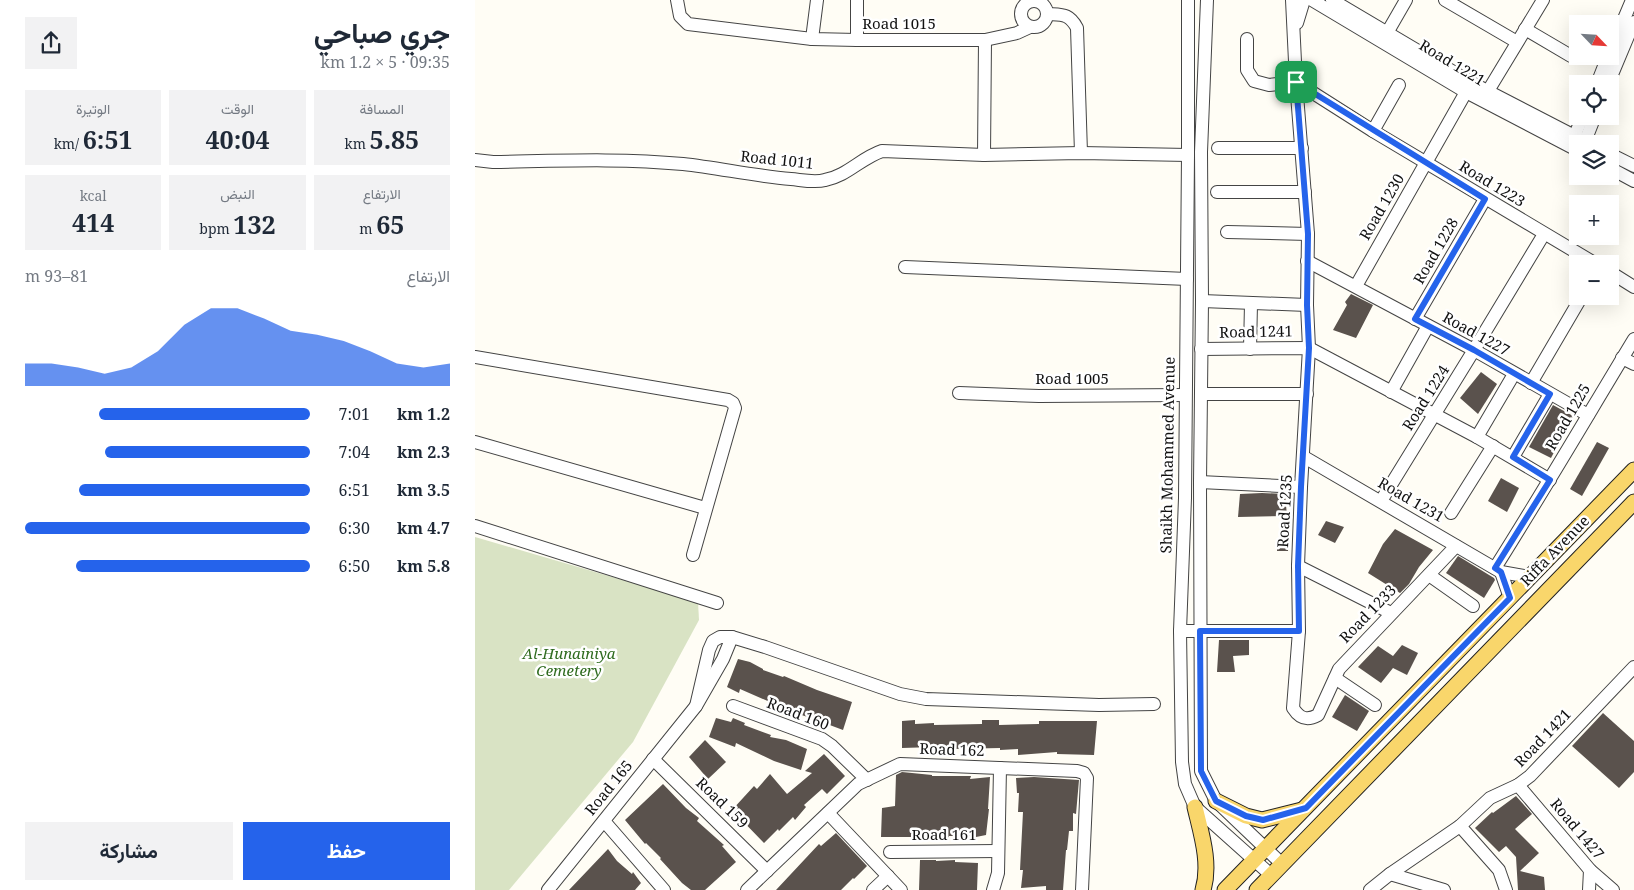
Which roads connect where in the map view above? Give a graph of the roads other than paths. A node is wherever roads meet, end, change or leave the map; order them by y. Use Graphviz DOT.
graph roads {
  1 [pos="677,0"];
  2 [pos="817,0"];
  3 [pos="857,0"];
  4 [pos="1034,0"];
  5 [pos="1188,0"];
  6 [pos="1207,0"];
  7 [pos="1292,0"];
  8 [pos="1303,0"];
  9 [pos="1312,0"];
  10 [pos="1332,0"];
  11 [pos="1406,0"];
  12 [pos="1445,0"];
  13 [pos="1543,0"];
  14 [pos="1632,0"];
  15 [pos="1047,14"];
  16 [pos="1634,22"];
  17 [pos="1030,27"];
  18 [pos="1525,29"];
  19 [pos="1619,31"];
  20 [pos="1387,33"];
  21 [pos="1294,35"];
  22 [pos="812,39"];
  23 [pos="1247,39"];
  24 [pos="857,40"];
  25 [pos="985,40"];
  26 [pos="1517,42"];
  27 [pos="1569,55"];
  28 [pos="1612,75"];
  29 [pos="1296,82"];
  30 [pos="1399,85"];
  31 [pos="1488,91"];
  32 [pos="1466,92"];
  33 [pos="1373,131"];
  34 [pos="1569,138"];
  35 [pos="1569,139"];
  36 [pos="1218,148"];
  37 [pos="1302,148"];
  38 [pos="1081,153"];
  39 [pos="1188,154"];
  40 [pos="984,155"];
  41 [pos="1619,158"];
  42 [pos="475,160"];
  43 [pos="1427,163"];
  44 [pos="1634,166"];
  45 [pos="1619,173"];
  46 [pos="1634,181"];
  47 [pos="1217,192"];
  48 [pos="1305,192"];
  49 [pos="1485,199"];
  50 [pos="1227,232"];
  51 [pos="1308,234"];
  52 [pos="1544,234"];
  53 [pos="1580,255"];
  54 [pos="1307,261"];
  55 [pos="905,267"];
  56 [pos="1619,278"];
  57 [pos="1187,279"];
  58 [pos="1356,286"];
  59 [pos="1634,287"];
  60 [pos="1203,301"];
  61 [pos="1251,304"];
  62 [pos="1307,305"];
  63 [pos="1578,305"];
  64 [pos="1415,319"];
  65 [pos="1428,326"];
  66 [pos="1634,339"];
  67 [pos="1309,348"];
  68 [pos="1250,349"];
  69 [pos="1201,350"];
  70 [pos="1474,350"];
  71 [pos="475,357"];
  72 [pos="1622,358"];
  73 [pos="1634,364"];
  74 [pos="1514,374"];
  75 [pos="1531,383"];
  76 [pos="1391,392"];
  77 [pos="959,393"];
  78 [pos="1201,394"];
  79 [pos="1307,394"];
  80 [pos="1550,394"];
  81 [pos="1185,395"];
  82 [pos="1587,415"];
  83 [pos="1435,416"];
  84 [pos="1477,437"];
  85 [pos="475,442"];
  86 [pos="1493,446"];
  87 [pos="1304,457"];
  88 [pos="1513,457"];
  89 [pos="1634,470"];
  90 [pos="1550,480"];
  91 [pos="1200,482"];
  92 [pos="1301,487"];
  93 [pos="1381,501"];
  94 [pos="1634,502"];
  95 [pos="705,508"];
  96 [pos="1451,513"];
  97 [pos="475,526"];
  98 [pos="1456,546"];
  99 [pos="693,555"];
  100 [pos="1298,566"];
  101 [pos="1498,570"];
  102 [pos="1429,574"];
  103 [pos="1530,577"];
  104 [pos="1510,598"];
  105 [pos="717,603"];
  106 [pos="1473,606"];
  107 [pos="1391,613"];
  108 [pos="1180,631"];
  109 [pos="1200,631"];
  110 [pos="1299,631"];
  111 [pos="1634,667"];
  112 [pos="1335,678"];
  113 [pos="1154,704"];
  114 [pos="1375,705"];
  115 [pos="733,706"];
  116 [pos="1299,717"];
  117 [pos="653,759"];
  118 [pos="1000,768"];
  119 [pos="867,780"];
  120 [pos="1518,786"];
  121 [pos="1216,801"];
  122 [pos="1195,807"];
  123 [pos="1306,808"];
  124 [pos="828,813"];
  125 [pos="604,821"];
  126 [pos="1459,826"];
  127 [pos="1265,848"];
  128 [pos="998,851"];
  129 [pos="890,852"];
  130 [pos="1253,860"];
  131 [pos="1282,864"];
  132 [pos="1590,870"];
  133 [pos="767,871"];
  134 [pos="1390,874"];
  135 [pos="1271,875"];
  136 [pos="888,876"];
  137 [pos="548,890"];
  138 [pos="665,890"];
  139 [pos="747,890"];
  140 [pos="873,890"];
  141 [pos="901,890"];
  142 [pos="993,890"];
  143 [pos="1082,890"];
  144 [pos="1203,890"];
  145 [pos="1225,890"];
  146 [pos="1257,890"];
  147 [pos="1370,890"];
  148 [pos="1444,890"];
  149 [pos="1506,890"];
  150 [pos="1589,890"];
  151 [pos="1613,890"];
  1 -- 22 [label="street, Road 1015"];
  2 -- 22 [label="street"];
  3 -- 24 [label="street"];
  4 -- 15 [label="street"];
  4 -- 17 [label="street"];
  5 -- 39 [label="street, Shaikh Mohammed Avenue"];
  6 -- 60 [label="street, Shaikh Mohammed Avenue"];
  7 -- 21 [label="street, Road 1235"];
  8 -- 21 [label="street, Road 1235"];
  9 -- 32 [label="street, Road 1221"];
  10 -- 20 [label="street, Road 1221"];
  11 -- 20 [label="street"];
  12 -- 26 [label="street"];
  13 -- 18 [label="street"];
  14 -- 19 [label="street"];
  15 -- 17 [label="street"];
  15 -- 38 [label="street"];
  16 -- 28 [label="street"];
  17 -- 25 [label="street, Road 1015"];
  18 -- 26 [label="street"];
  18 -- 27 [label="street"];
  20 -- 31 [label="street, Road 1221"];
  21 -- 29 [label="street, Road 1235"];
  22 -- 24 [label="street, Road 1015"];
  23 -- 29 [label="street"];
  24 -- 25 [label="street, Road 1015"];
  25 -- 40 [label="street"];
  26 -- 31 [label="street"];
  29 -- 33 [label="street, Road 1223"];
  29 -- 37 [label="street, Road 1235"];
  30 -- 33 [label="street"];
  31 -- 34 [label="street, Road 1221"];
  32 -- 35 [label="street, Road 1221"];
  32 -- 43 [label="street, Road 1230"];
  33 -- 43 [label="street, Road 1223"];
  36 -- 37 [label="street"];
  37 -- 48 [label="street, Road 1235"];
  38 -- 39 [label="street, Road 1011"];
  38 -- 40 [label="street, Road 1011"];
  39 -- 57 [label="street, Shaikh Mohammed Avenue"];
  40 -- 42 [label="street, Road 1011"];
  41 -- 44 [label="street"];
  43 -- 49 [label="street, Road 1223"];
  43 -- 58 [label="street, Road 1230"];
  45 -- 46 [label="street"];
  47 -- 48 [label="street"];
  48 -- 51 [label="street, Road 1235"];
  49 -- 52 [label="street, Road 1223"];
  49 -- 64 [label="street, Road 1228"];
  50 -- 51 [label="street"];
  51 -- 54 [label="street, Road 1235"];
  52 -- 53 [label="street, Road 1223"];
  52 -- 70 [label="street, Road 1224"];
  54 -- 58 [label="street, Road 1227"];
  54 -- 62 [label="street, Road 1235"];
  55 -- 57 [label="street"];
  56 -- 59 [label="street"];
  57 -- 81 [label="street, Shaikh Mohammed Avenue"];
  58 -- 64 [label="street, Road 1227"];
  60 -- 61 [label="street"];
  60 -- 69 [label="street, Shaikh Mohammed Avenue"];
  61 -- 62 [label="street"];
  61 -- 68 [label="street"];
  62 -- 67 [label="street, Road 1235"];
  63 -- 75 [label="street"];
  64 -- 65 [label="street, Road 1227"];
  65 -- 70 [label="street, Road 1227"];
  65 -- 76 [label="street"];
  66 -- 72 [label="street, Road 1225"];
  67 -- 68 [label="street, Road 1241"];
  67 -- 76 [label="street, Road 1241"];
  67 -- 79 [label="street, Road 1235"];
  68 -- 69 [label="street, Road 1241"];
  69 -- 78 [label="street, Shaikh Mohammed Avenue"];
  70 -- 74 [label="street, Road 1227"];
  70 -- 83 [label="street, Road 1224"];
  71 -- 95 [label="street"];
  72 -- 73 [label="street"];
  72 -- 82 [label="street, Road 1225"];
  74 -- 75 [label="street, Road 1227"];
  74 -- 84 [label="street"];
  75 -- 80 [label="street, Road 1227"];
  76 -- 83 [label="street, Road 1241"];
  77 -- 81 [label="street, Road 1005"];
  78 -- 79 [label="street"];
  78 -- 91 [label="street, Shaikh Mohammed Avenue"];
  79 -- 87 [label="street, Road 1235"];
  80 -- 82 [label="street, Road 1227"];
  80 -- 88 [label="street"];
  81 -- 108 [label="street, Shaikh Mohammed Avenue"];
  82 -- 90 [label="street, Road 1225"];
  83 -- 84 [label="street, Road 1241"];
  83 -- 93 [label="street, Road 1224"];
  84 -- 86 [label="street, Road 1241"];
  85 -- 95 [label="street"];
  86 -- 88 [label="street, Road 1241"];
  86 -- 96 [label="street"];
  87 -- 92 [label="street, Road 1235"];
  87 -- 93 [label="street, Road 1231"];
  88 -- 90 [label="street, Road 1241"];
  89 -- 103 [label="main road, Riffa Avenue"];
  90 -- 101 [label="street, Road 1225"];
  91 -- 92 [label="street"];
  91 -- 109 [label="street, Shaikh Mohammed Avenue"];
  92 -- 100 [label="street, Road 1235"];
  93 -- 98 [label="street, Road 1231"];
  94 -- 131 [label="main road, Riffa Avenue"];
  95 -- 99 [label="street"];
  97 -- 105 [label="street"];
  98 -- 101 [label="street, Road 1231"];
  98 -- 102 [label="street, Road 1233"];
  100 -- 107 [label="street"];
  100 -- 110 [label="street, Road 1235"];
  101 -- 103 [label="street, Road 1231"];
  101 -- 104 [label="street"];
  102 -- 106 [label="street"];
  102 -- 107 [label="street, Road 1233"];
  103 -- 104 [label="main road, Riffa Avenue"];
  104 -- 123 [label="main road, Riffa Avenue"];
  107 -- 112 [label="street, Road 1233"];
  108 -- 109 [label="street"];
  108 -- 122 [label="street, Shaikh Mohammed Avenue"];
  109 -- 110 [label="street"];
  109 -- 121 [label="street, Shaikh Mohammed Avenue"];
  110 -- 116 [label="street, Road 1235"];
  111 -- 120 [label="street, Road 1421"];
  112 -- 114 [label="street"];
  112 -- 116 [label="street, Road 1233"];
  113 -- 117 [label="street, Road 165"];
  115 -- 119 [label="street, Road 160"];
  117 -- 125 [label="street, Road 165"];
  117 -- 133 [label="street, Road 159"];
  118 -- 119 [label="street, Road 162"];
  118 -- 128 [label="street"];
  118 -- 143 [label="street, Road 162"];
  119 -- 124 [label="street, Road 162"];
  120 -- 126 [label="street, Road 1421"];
  120 -- 132 [label="street, Road 1427"];
  121 -- 123 [label="main road"];
  121 -- 127 [label="street, Shaikh Mohammed Avenue"];
  122 -- 130 [label="street, Shaikh Mohammed Avenue"];
  122 -- 144 [label="main road"];
  123 -- 127 [label="main road, Riffa Avenue"];
  124 -- 133 [label="street, Road 162"];
  124 -- 136 [label="street"];
  125 -- 137 [label="street, Road 165"];
  125 -- 138 [label="street"];
  126 -- 134 [label="street, Road 1421"];
  126 -- 149 [label="street"];
  127 -- 130 [label="main road, Riffa Avenue"];
  127 -- 131 [label="street, Shaikh Mohammed Avenue"];
  128 -- 129 [label="street, Road 161"];
  128 -- 142 [label="street"];
  130 -- 135 [label="street, Shaikh Mohammed Avenue"];
  130 -- 145 [label="main road, Riffa Avenue"];
  131 -- 135 [label="main road, Riffa Avenue"];
  132 -- 150 [label="street"];
  132 -- 151 [label="street, Road 1427"];
  133 -- 139 [label="street, Road 162"];
  134 -- 147 [label="street, Road 1421"];
  134 -- 148 [label="street"];
  135 -- 146 [label="main road, Riffa Avenue"];
  136 -- 140 [label="street"];
  136 -- 141 [label="street"];
}
